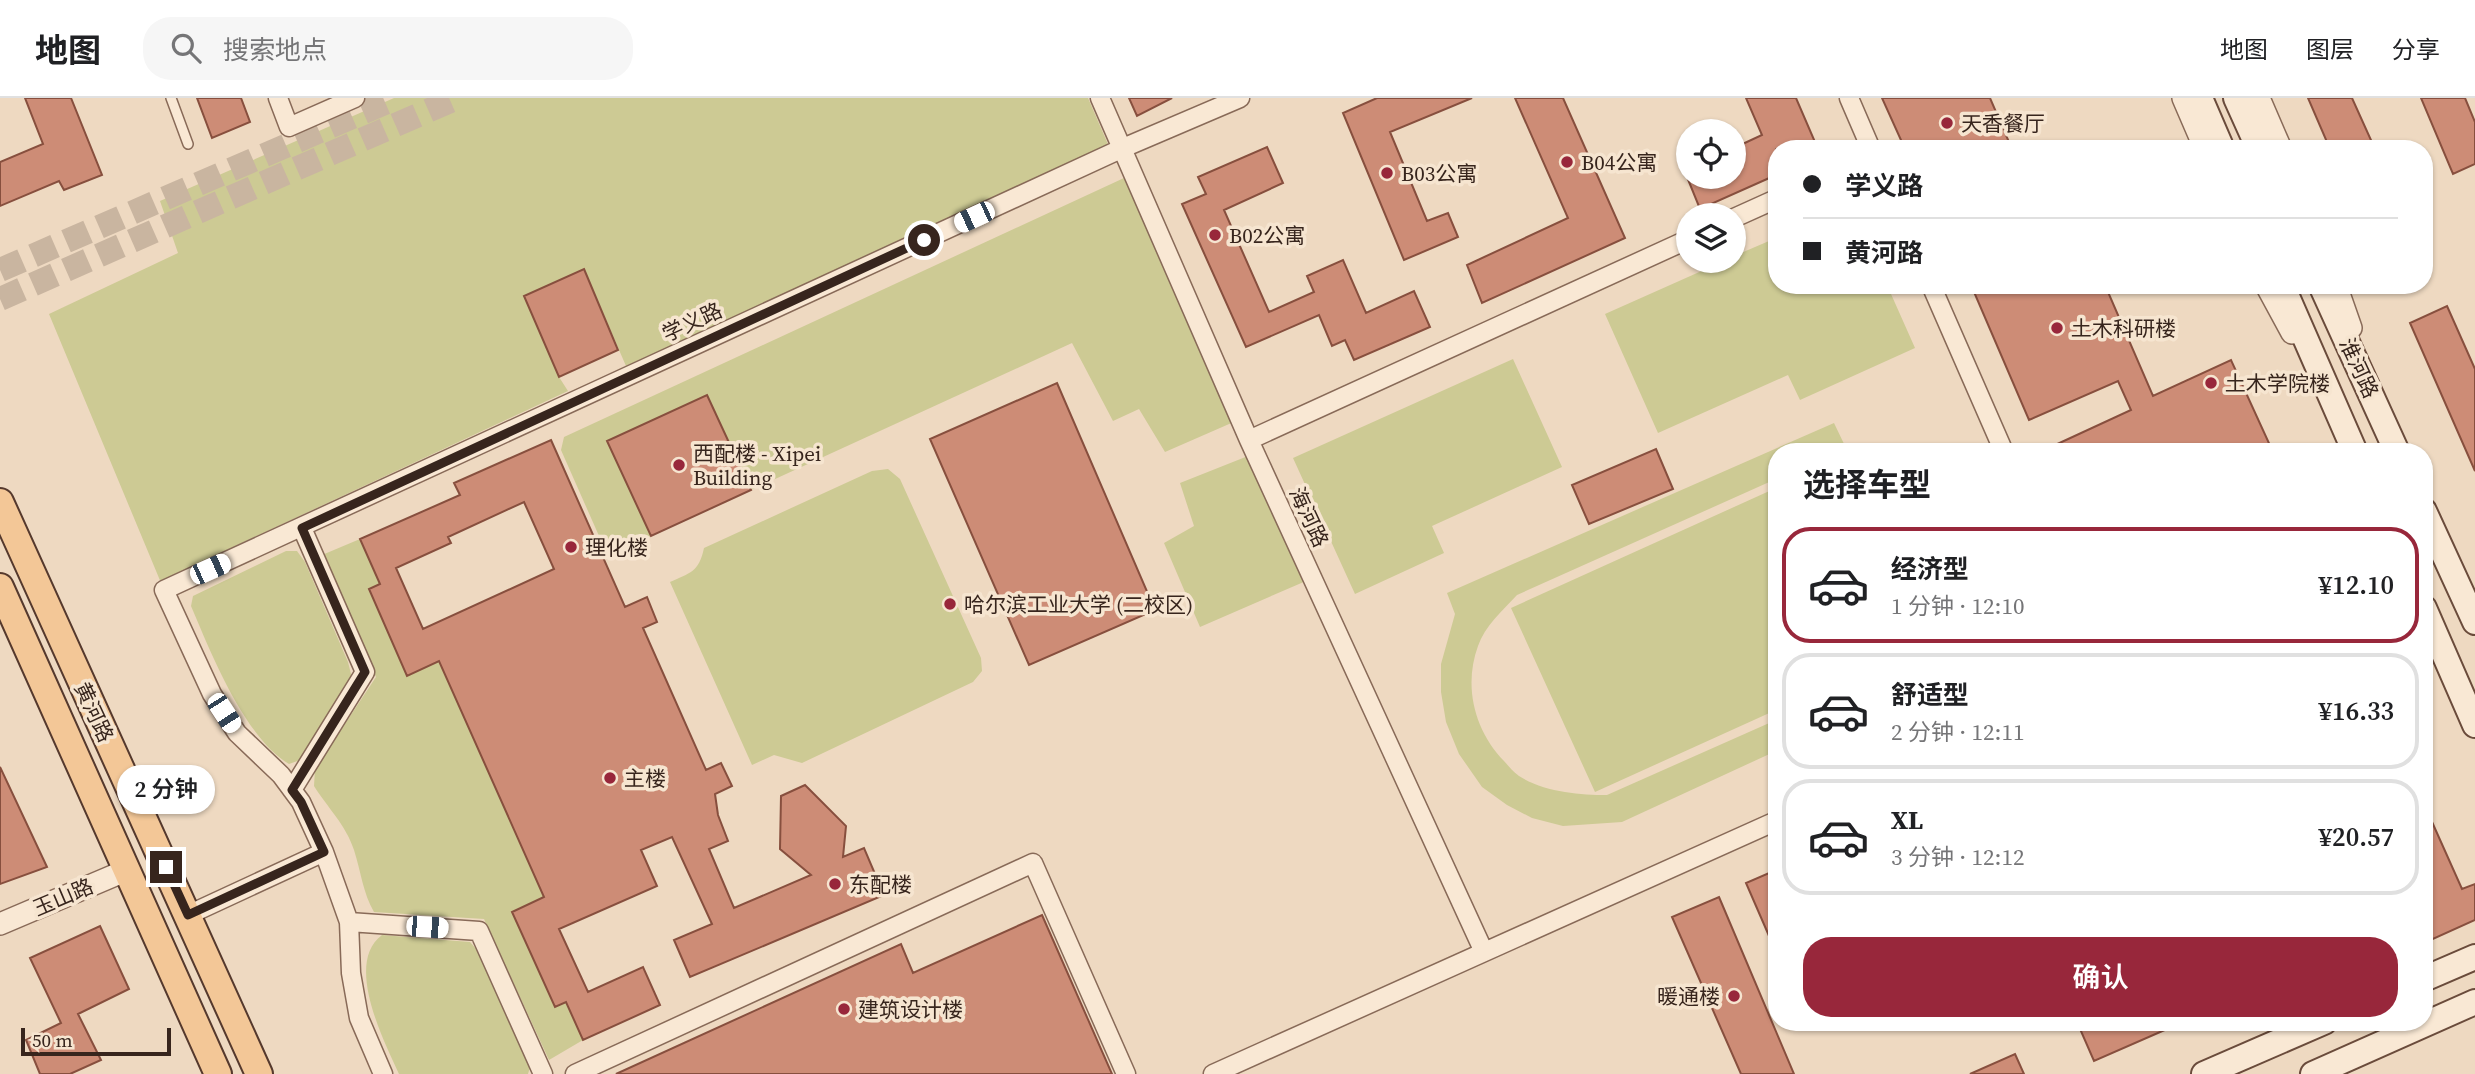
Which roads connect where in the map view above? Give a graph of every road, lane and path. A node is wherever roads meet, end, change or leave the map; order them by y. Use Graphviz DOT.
graph roads {
  1 [pos="170,98"];
  2 [pos="278,98"];
  3 [pos="355,98"];
  4 [pos="1100,98"];
  5 [pos="1240,98"];
  6 [pos="1849,98"];
  7 [pos="2183,98"];
  8 [pos="2200,98"];
  9 [pos="2235,98"];
  10 [pos="2259,98"];
  11 [pos="1867,140"];
  12 [pos="2201,140"];
  13 [pos="2218,140"];
  14 [pos="2255,140"];
  15 [pos="2277,140"];
  16 [pos="188,144"];
  17 [pos="1123,148"];
  18 [pos="1768,203"];
  19 [pos="1746,213"];
  20 [pos="1676,245"];
  21 [pos="1935,294"];
  22 [pos="2271,294"];
  23 [pos="2286,294"];
  24 [pos="2325,294"];
  25 [pos="2339,294"];
  26 [pos="2385,425"];
  27 [pos="1249,440"];
  28 [pos="2000,443"];
  29 [pos="2351,443"];
  30 [pos="2352,443"];
  31 [pos="2393,443"];
  32 [pos="0,502"];
  33 [pos="302,528"];
  34 [pos="2433,531"];
  35 [pos="0,587"];
  36 [pos="2475,622"];
  37 [pos="2433,628"];
  38 [pos="2475,724"];
  39 [pos="292,790"];
  40 [pos="1768,825"];
  41 [pos="324,852"];
  42 [pos="127,870"];
  43 [pos="188,915"];
  44 [pos="4,920"];
  45 [pos="349,922"];
  46 [pos="1484,952"];
  47 [pos="2475,957"];
  48 [pos="2433,975"];
  49 [pos="2475,1002"];
  50 [pos="2433,1021"];
  51 [pos="2303,1031"];
  52 [pos="2409,1031"];
  53 [pos="218,1074"];
  54 [pos="259,1074"];
  55 [pos="383,1074"];
  56 [pos="543,1074"];
  57 [pos="575,1074"];
  58 [pos="1126,1074"];
  59 [pos="1213,1074"];
  60 [pos="2204,1074"];
  61 [pos="2312,1074"];
  1 -- 16 [label="lane"];
  2 -- 3 [label="street"];
  4 -- 17 [label="street, 海河路"];
  5 -- 17 [label="street, 学义路"];
  6 -- 11 [label="street"];
  7 -- 12 [label="street"];
  8 -- 13 [label="main road"];
  9 -- 14 [label="main road"];
  10 -- 15 [label="street"];
  17 -- 27 [label="street, 海河路"];
  17 -- 33 [label="street, 学义路"];
  18 -- 19 [label="street"];
  20 -- 27 [label="street"];
  21 -- 28 [label="street"];
  22 -- 29 [label="street"];
  23 -- 30 [label="main road, 淮河路"];
  24 -- 26 [label="main road, 淮河路"];
  25 -- 26 [label="street"];
  26 -- 31 [label="main road, 淮河路"];
  27 -- 46 [label="street, 海河路"];
  32 -- 43 [label="main road, 黄河路"];
  33 -- 39 [label="street"];
  33 -- 39 [label="street, 学义路"];
  34 -- 36 [label="main road"];
  35 -- 42 [label="main road, 黄河路"];
  37 -- 38 [label="main road"];
  39 -- 41 [label="street"];
  40 -- 46 [label="street"];
  41 -- 43 [label="street"];
  41 -- 45 [label="street"];
  42 -- 44 [label="street, 玉山路"];
  42 -- 53 [label="main road, 黄河路"];
  43 -- 54 [label="main road, 黄河路"];
  45 -- 55 [label="street"];
  45 -- 56 [label="street"];
  46 -- 59 [label="street"];
  47 -- 48 [label="main road"];
  49 -- 50 [label="main road"];
  51 -- 60 [label="main road"];
  52 -- 61 [label="main road"];
  57 -- 58 [label="street"];
}
